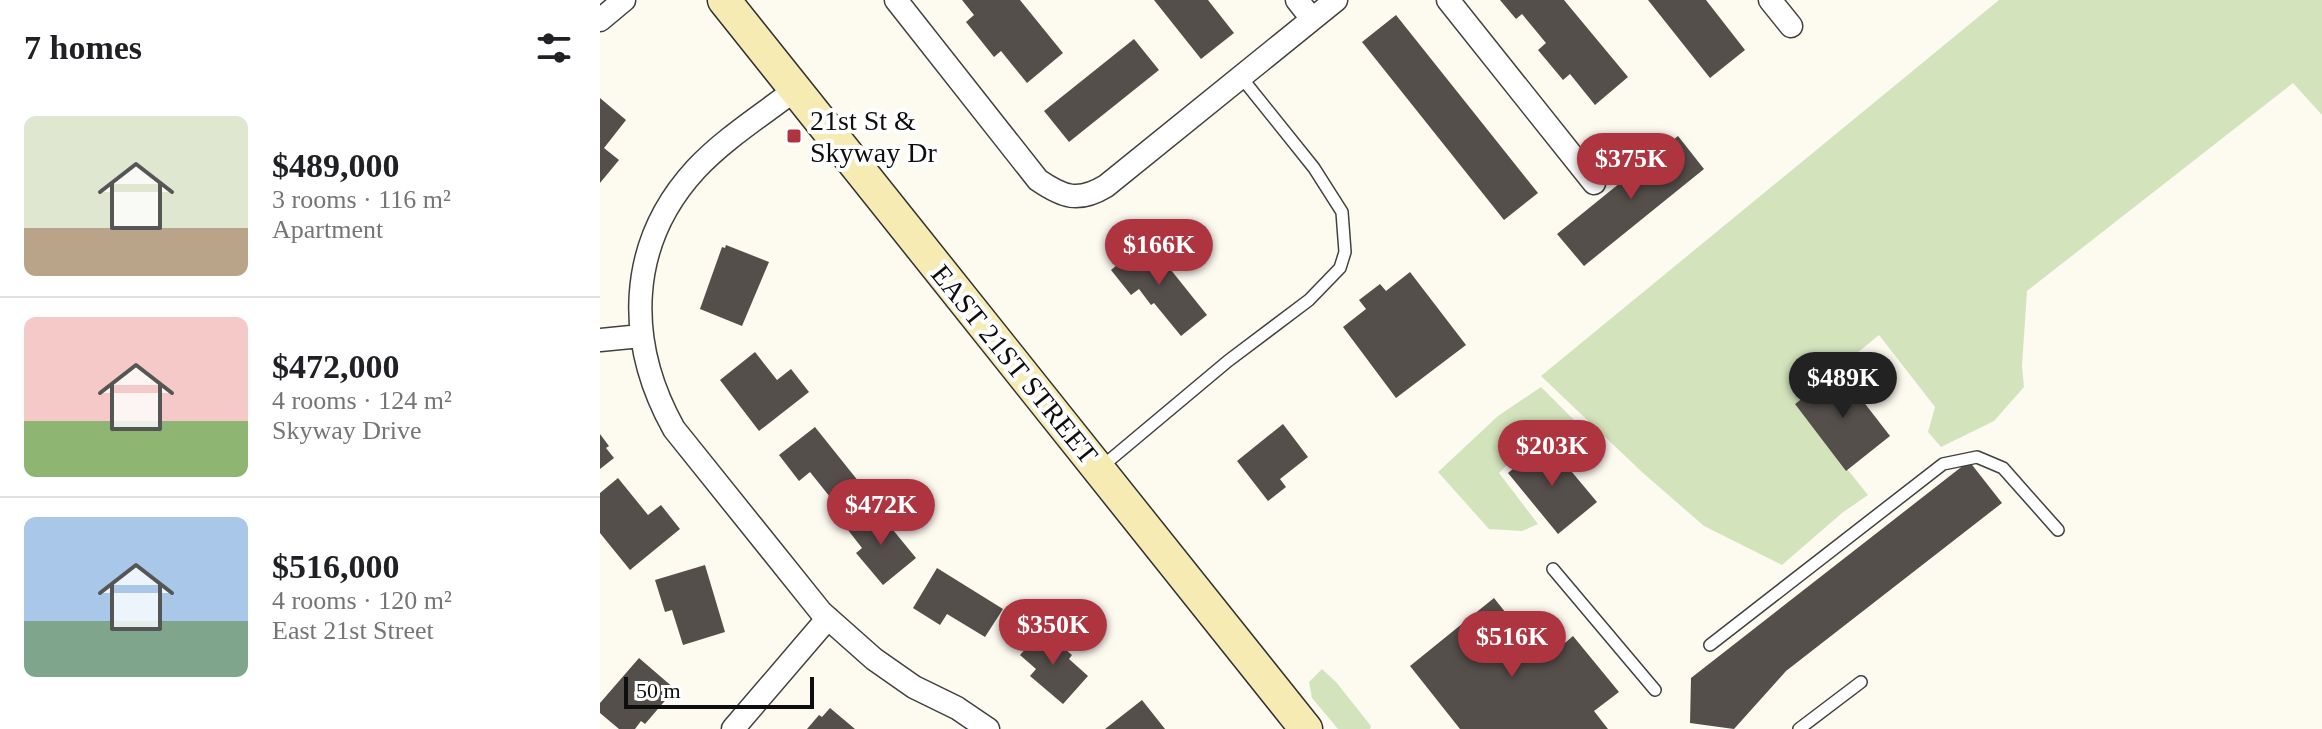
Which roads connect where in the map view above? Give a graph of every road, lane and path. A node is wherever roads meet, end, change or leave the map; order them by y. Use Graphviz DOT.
graph roads {
  1 [pos="624,0"];
  2 [pos="724,0"];
  3 [pos="896,0"];
  4 [pos="1297,0"];
  5 [pos="1336,0"];
  6 [pos="1448,0"];
  7 [pos="1770,0"];
  8 [pos="1312,19"];
  9 [pos="600,20"];
  10 [pos="1791,26"];
  11 [pos="1241,77"];
  12 [pos="796,89"];
  13 [pos="1594,183"];
  14 [pos="641,336"];
  15 [pos="600,340"];
  16 [pos="1099,470"];
  17 [pos="2058,530"];
  18 [pos="1553,569"];
  19 [pos="828,618"];
  20 [pos="1710,645"];
  21 [pos="1861,682"];
  22 [pos="1655,690"];
  23 [pos="733,729"];
  24 [pos="988,729"];
  25 [pos="1306,729"];
  26 [pos="1799,729"];
  1 -- 9 [label="street"];
  2 -- 12 [label="main road, EAST 21ST STREET"];
  3 -- 11 [label="street"];
  4 -- 8 [label="street"];
  5 -- 8 [label="street"];
  6 -- 13 [label="street"];
  7 -- 10 [label="street"];
  8 -- 11 [label="street"];
  11 -- 16 [label="lane"];
  12 -- 14 [label="street"];
  12 -- 16 [label="main road, EAST 21ST STREET"];
  14 -- 15 [label="street"];
  14 -- 19 [label="street"];
  16 -- 25 [label="main road, EAST 21ST STREET"];
  17 -- 20 [label="lane"];
  18 -- 22 [label="lane"];
  19 -- 23 [label="street"];
  19 -- 24 [label="street"];
  21 -- 26 [label="lane"];
}
